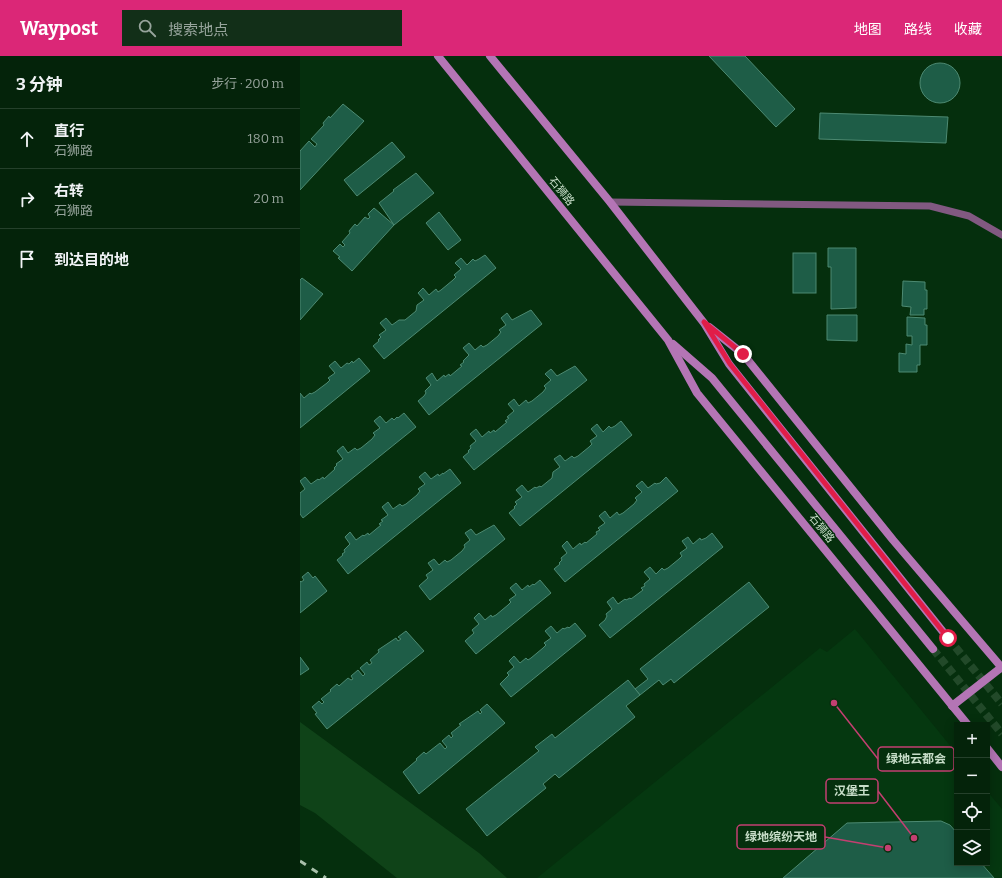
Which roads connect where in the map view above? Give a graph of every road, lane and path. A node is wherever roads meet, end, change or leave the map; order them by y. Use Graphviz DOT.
graph roads {
  1 [pos="438,56"];
  2 [pos="490,56"];
  3 [pos="610,202"];
  4 [pos="1002,235"];
  5 [pos="704,322"];
  6 [pos="668,340"];
  7 [pos="948,638"];
  8 [pos="933,649"];
  9 [pos="1002,668"];
  10 [pos="952,706"];
  11 [pos="965,722"];
  12 [pos="990,752"];
  13 [pos="1002,766"];
  1 -- 6 [label="main road, 石狮路"];
  2 -- 3 [label="main road"];
  3 -- 4 [label="lane"];
  3 -- 5 [label="main road"];
  5 -- 7 [label="main road"];
  5 -- 9 [label="main road"];
  6 -- 8 [label="main road, 石狮路"];
  6 -- 10 [label="main road, 石狮路"];
  9 -- 10 [label="main road"];
  10 -- 11 [label="main road, 石狮路"];
  12 -- 13 [label="main road"];
}
